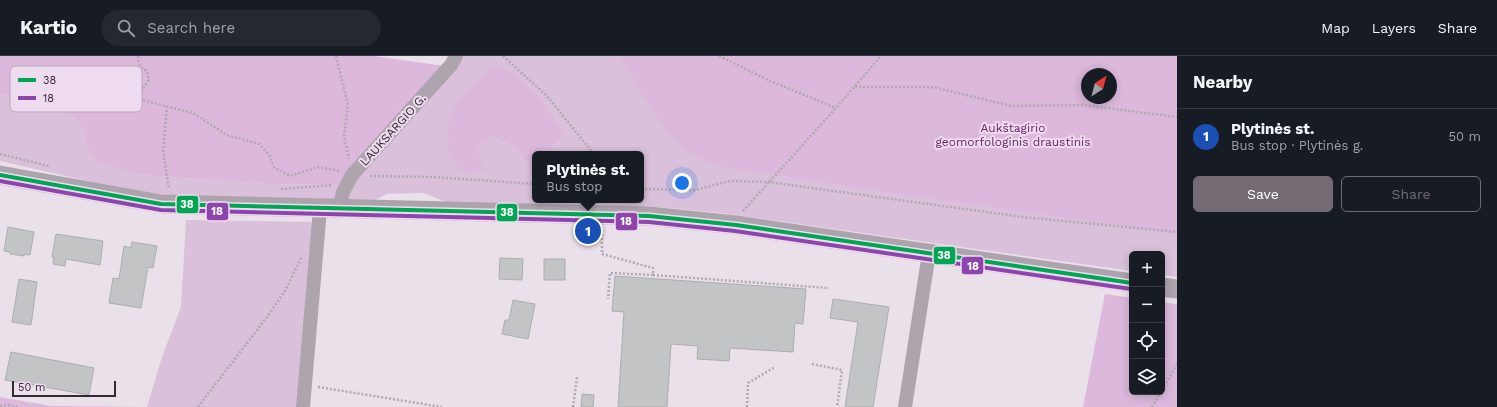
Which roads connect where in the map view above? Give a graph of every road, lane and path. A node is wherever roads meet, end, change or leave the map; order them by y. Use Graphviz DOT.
graph roads {
  1 [pos="138,56"];
  2 [pos="336,56"];
  3 [pos="456,56"];
  4 [pos="503,56"];
  5 [pos="719,56"];
  6 [pos="881,56"];
  7 [pos="140,66"];
  8 [pos="142,68"];
  9 [pos="855,87"];
  10 [pos="142,91"];
  11 [pos="142,100"];
  12 [pos="167,106"];
  13 [pos="836,108"];
  14 [pos="1177,117"];
  15 [pos="592,151"];
  16 [pos="0,154"];
  17 [pos="51,166"];
  18 [pos="0,175"];
  19 [pos="352,176"];
  20 [pos="768,182"];
  21 [pos="532,184"];
  22 [pos="162,189"];
  23 [pos="644,189"];
  24 [pos="169,190"];
  25 [pos="177,190"];
  26 [pos="274,190"];
  27 [pos="320,209"];
  28 [pos="339,210"];
  29 [pos="601,215"];
  30 [pos="736,225"];
  31 [pos="1177,232"];
  32 [pos="305,252"];
  33 [pos="929,253"];
  34 [pos="652,275"];
  35 [pos="1129,283"];
  36 [pos="1165,287"];
  37 [pos="829,288"];
  38 [pos="1177,289"];
  39 [pos="608,299"];
  40 [pos="812,364"];
  41 [pos="1177,364"];
  42 [pos="775,367"];
  43 [pos="577,378"];
  44 [pos="1165,384"];
  45 [pos="305,385"];
  46 [pos="1159,395"];
  47 [pos="0,406"];
  48 [pos="17,407"];
  49 [pos="198,407"];
  50 [pos="303,407"];
  51 [pos="442,407"];
  52 [pos="573,407"];
  53 [pos="746,407"];
  54 [pos="837,407"];
  55 [pos="905,407"];
  56 [pos="1152,407"];
  1 -- 7 [label="path"];
  2 -- 19 [label="path"];
  3 -- 19 [label="street, LAUKSARGIO G."];
  4 -- 15 [label="path"];
  5 -- 13 [label="path"];
  6 -- 9 [label="path"];
  8 -- 10 [label="path"];
  9 -- 13 [label="path"];
  9 -- 14 [label="path"];
  11 -- 12 [label="path"];
  12 -- 19 [label="path"];
  12 -- 24 [label="path"];
  13 -- 20 [label="path"];
  16 -- 17 [label="path"];
  18 -- 27 [label="main road"];
  19 -- 21 [label="path"];
  19 -- 26 [label="path"];
  19 -- 28 [label="street, LAUKSARGIO G."];
  20 -- 23 [label="path"];
  20 -- 30 [label="path"];
  20 -- 31 [label="path"];
  22 -- 24 [label="path"];
  24 -- 25 [label="path"];
  27 -- 28 [label="main road"];
  27 -- 45 [label="street"];
  28 -- 29 [label="main road"];
  29 -- 30 [label="main road"];
  29 -- 34 [label="path"];
  30 -- 33 [label="main road"];
  32 -- 49 [label="path"];
  33 -- 35 [label="main road"];
  33 -- 55 [label="street"];
  34 -- 37 [label="path"];
  34 -- 39 [label="path"];
  36 -- 38 [label="main road"];
  40 -- 54 [label="path"];
  41 -- 44 [label="path"];
  42 -- 53 [label="path"];
  43 -- 52 [label="path"];
  45 -- 50 [label="street"];
  45 -- 51 [label="path"];
  46 -- 56 [label="path"];
  47 -- 48 [label="path"];
}
